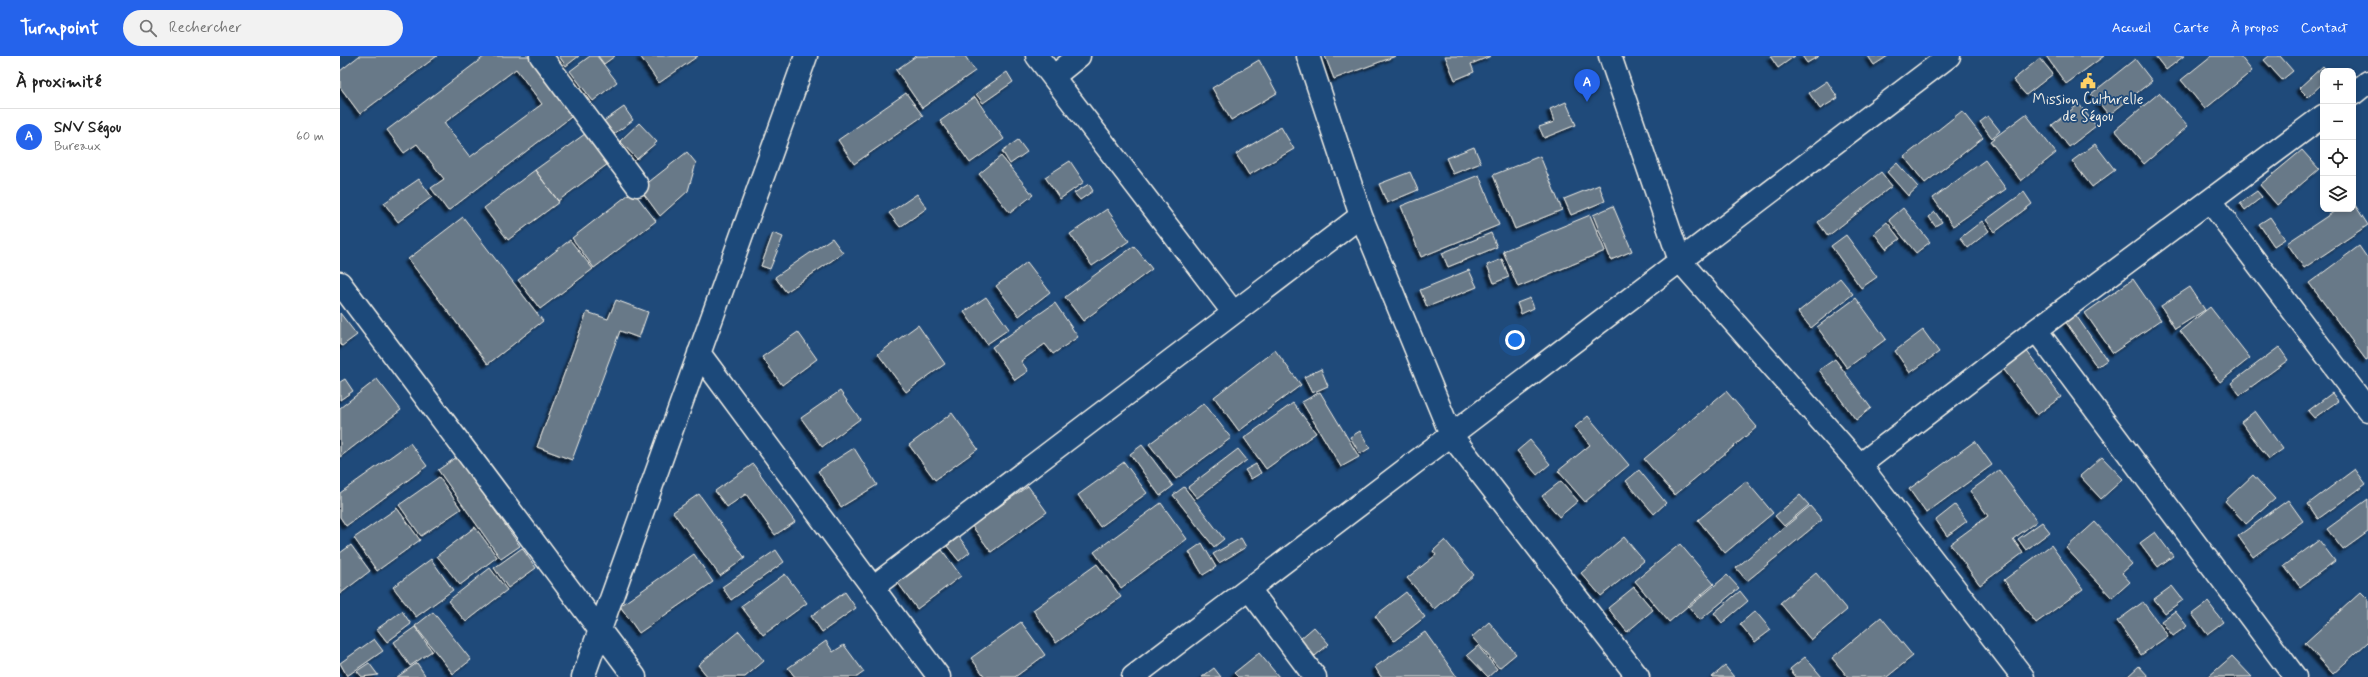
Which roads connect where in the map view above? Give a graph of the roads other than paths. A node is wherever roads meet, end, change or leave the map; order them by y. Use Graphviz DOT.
graph roads {
  1 [pos="541,56"];
  2 [pos="806,56"];
  3 [pos="1037,56"];
  4 [pos="1079,56"];
  5 [pos="1308,56"];
  6 [pos="1610,56"];
  7 [pos="1949,56"];
  8 [pos="1053,77"];
  9 [pos="2368,82"];
  10 [pos="2356,92"];
  11 [pos="2320,118"];
  12 [pos="637,185"];
  13 [pos="2210,201"];
  14 [pos="1361,216"];
  15 [pos="1680,261"];
  16 [pos="340,283"];
  17 [pos="1233,312"];
  18 [pos="2036,330"];
  19 [pos="700,353"];
  20 [pos="2364,397"];
  21 [pos="1451,435"];
  22 [pos="1860,465"];
  23 [pos="873,587"];
  24 [pos="1249,589"];
  25 [pos="600,630"];
  26 [pos="583,677"];
  27 [pos="635,677"];
  28 [pos="939,677"];
  29 [pos="1133,677"];
  30 [pos="1315,677"];
  31 [pos="1638,677"];
  32 [pos="2023,677"];
  33 [pos="2295,677"];
  1 -- 12 [label="street"];
  2 -- 19 [label="street"];
  3 -- 8 [label="street"];
  4 -- 8 [label="street"];
  5 -- 14 [label="street"];
  6 -- 15 [label="street"];
  7 -- 15 [label="street"];
  8 -- 17 [label="street"];
  9 -- 10 [label="street"];
  11 -- 13 [label="street"];
  13 -- 18 [label="street"];
  13 -- 20 [label="street"];
  14 -- 17 [label="street"];
  14 -- 21 [label="street"];
  15 -- 21 [label="street"];
  15 -- 22 [label="street"];
  16 -- 25 [label="street"];
  17 -- 23 [label="street"];
  18 -- 22 [label="street"];
  18 -- 33 [label="street"];
  19 -- 23 [label="street"];
  19 -- 25 [label="street"];
  21 -- 24 [label="street"];
  21 -- 31 [label="street"];
  22 -- 32 [label="street"];
  23 -- 28 [label="street"];
  24 -- 29 [label="street"];
  24 -- 30 [label="street"];
  25 -- 26 [label="street"];
  25 -- 27 [label="street"];
}
